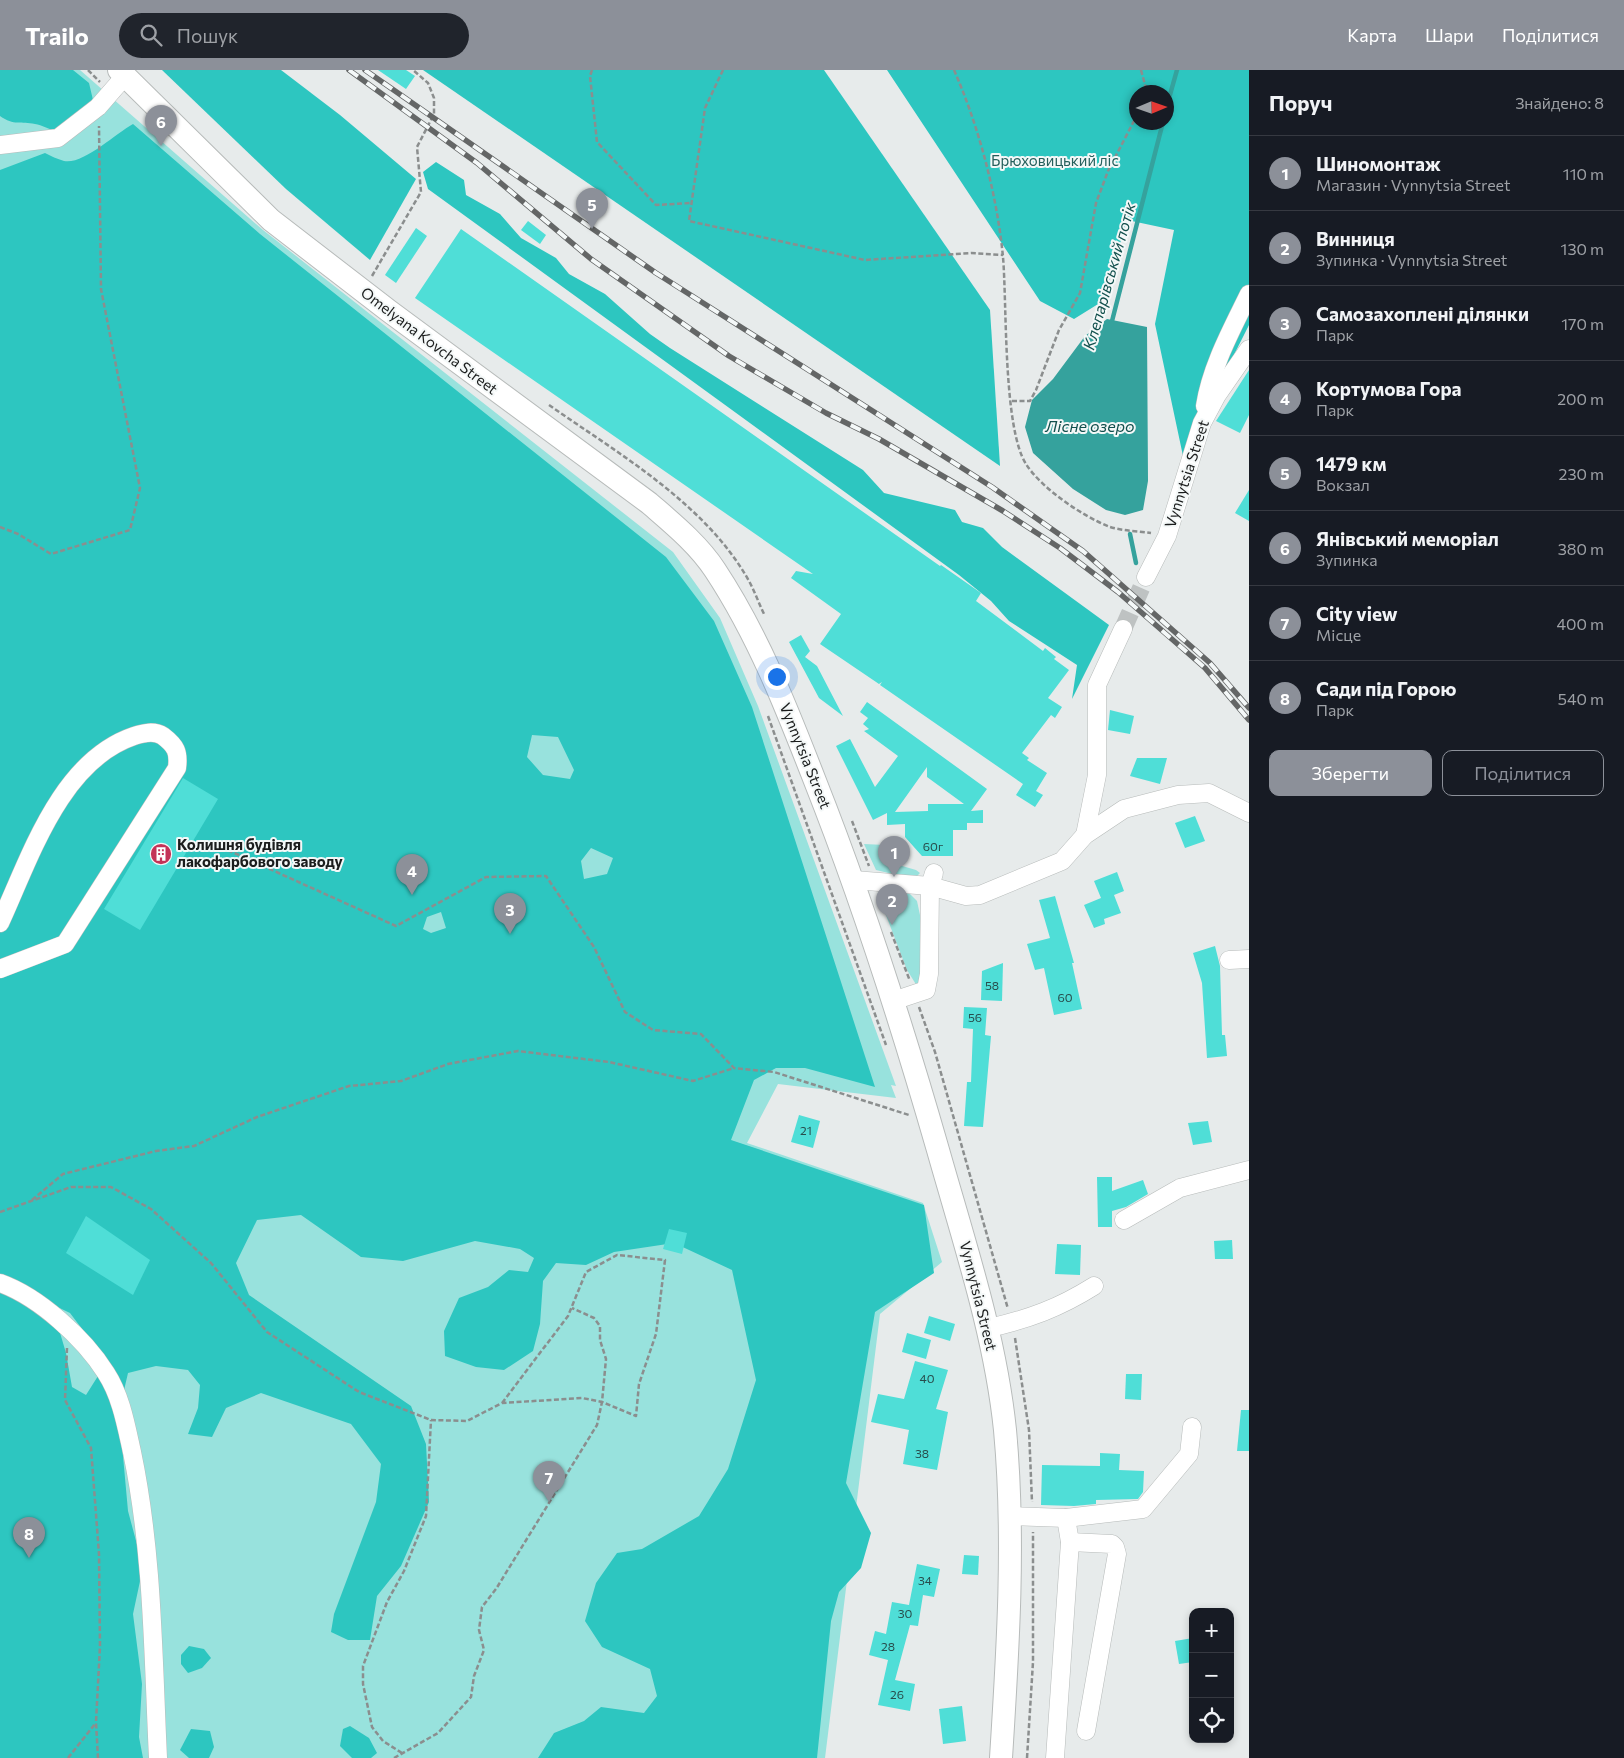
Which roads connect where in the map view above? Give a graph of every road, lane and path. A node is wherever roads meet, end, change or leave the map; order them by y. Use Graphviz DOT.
graph roads {
  1 [pos="413,70"];
  2 [pos="592,70"];
  3 [pos="723,70"];
  4 [pos="954,70"];
  5 [pos="1141,70"];
  6 [pos="122,73"];
  7 [pos="1145,85"];
  8 [pos="98,107"];
  9 [pos="1130,130"];
  10 [pos="0,145"];
  11 [pos="692,203"];
  12 [pos="1003,255"];
  13 [pos="360,290"];
  14 [pos="1249,294"];
  15 [pos="1249,349"];
  16 [pos="1011,402"];
  17 [pos="1202,424"];
  18 [pos="0,527"];
  19 [pos="1166,536"];
  20 [pos="1146,577"];
  21 [pos="739,608"];
  22 [pos="1123,629"];
  23 [pos="767,714"];
  24 [pos="1249,813"];
  25 [pos="1085,835"];
  26 [pos="221,847"];
  27 [pos="932,879"];
  28 [pos="854,880"];
  29 [pos="0,923"];
  30 [pos="888,923"];
  31 [pos="1249,959"];
  32 [pos="1229,960"];
  33 [pos="0,969"];
  34 [pos="915,995"];
  35 [pos="893,1001"];
  36 [pos="888,1049"];
  37 [pos="935,1052"];
  38 [pos="734,1068"];
  39 [pos="928,1114"];
  40 [pos="1249,1170"];
  41 [pos="31,1202"];
  42 [pos="0,1212"];
  43 [pos="1124,1220"];
  44 [pos="0,1283"];
  45 [pos="1094,1286"];
  46 [pos="572,1307"];
  47 [pos="67,1327"];
  48 [pos="989,1328"];
  49 [pos="602,1402"];
  50 [pos="502,1403"];
  51 [pos="431,1420"];
  52 [pos="1192,1427"];
  53 [pos="1009,1516"];
  54 [pos="1066,1518"];
  55 [pos="1070,1542"];
  56 [pos="96,1722"];
  57 [pos="1086,1731"];
  58 [pos="402,1754"];
  59 [pos="68,1758"];
  60 [pos="98,1758"];
  61 [pos="158,1758"];
  62 [pos="394,1758"];
  63 [pos="1001,1758"];
  64 [pos="1054,1758"];
  1 -- 13 [label="path"];
  2 -- 11 [label="path"];
  3 -- 11 [label="path"];
  4 -- 12 [label="path"];
  5 -- 7 [label="path"];
  6 -- 8 [label="street"];
  6 -- 13 [label="main road, Omelyana Kovcha Street"];
  8 -- 10 [label="street"];
  8 -- 18 [label="path"];
  9 -- 16 [label="path"];
  11 -- 12 [label="path"];
  12 -- 16 [label="path"];
  13 -- 21 [label="main road, Omelyana Kovcha Street"];
  14 -- 17 [label="street"];
  15 -- 17 [label="street, Vynnytsia Street"];
  16 -- 19 [label="path"];
  17 -- 19 [label="street, Vynnytsia Street"];
  19 -- 20 [label="street, Vynnytsia Street"];
  21 -- 28 [label="main road, Vynnytsia Street"];
  22 -- 25 [label="street"];
  23 -- 36 [label="path"];
  24 -- 25 [label="street"];
  25 -- 27 [label="street"];
  26 -- 38 [label="path"];
  27 -- 28 [label="street"];
  27 -- 34 [label="street"];
  28 -- 35 [label="main road, Vynnytsia Street"];
  29 -- 33 [label="street"];
  30 -- 34 [label="path"];
  31 -- 32 [label="street"];
  34 -- 35 [label="street"];
  34 -- 37 [label="path"];
  35 -- 39 [label="main road, Vynnytsia Street"];
  38 -- 39 [label="path"];
  38 -- 41 [label="path"];
  39 -- 48 [label="main road, Vynnytsia Street"];
  40 -- 43 [label="street"];
  41 -- 42 [label="path"];
  41 -- 51 [label="path"];
  44 -- 47 [label="street"];
  45 -- 48 [label="street"];
  46 -- 49 [label="path"];
  46 -- 49 [label="path"];
  46 -- 50 [label="path"];
  47 -- 56 [label="path"];
  47 -- 61 [label="street"];
  48 -- 53 [label="main road, Vynnytsia Street"];
  49 -- 50 [label="path"];
  49 -- 58 [label="path"];
  50 -- 51 [label="path"];
  51 -- 58 [label="path"];
  52 -- 54 [label="street"];
  53 -- 54 [label="street"];
  53 -- 63 [label="main road, Vynnytsia Street"];
  54 -- 55 [label="street"];
  55 -- 57 [label="street"];
  55 -- 64 [label="street"];
  56 -- 59 [label="path"];
  56 -- 60 [label="path"];
  58 -- 62 [label="path"];
}
